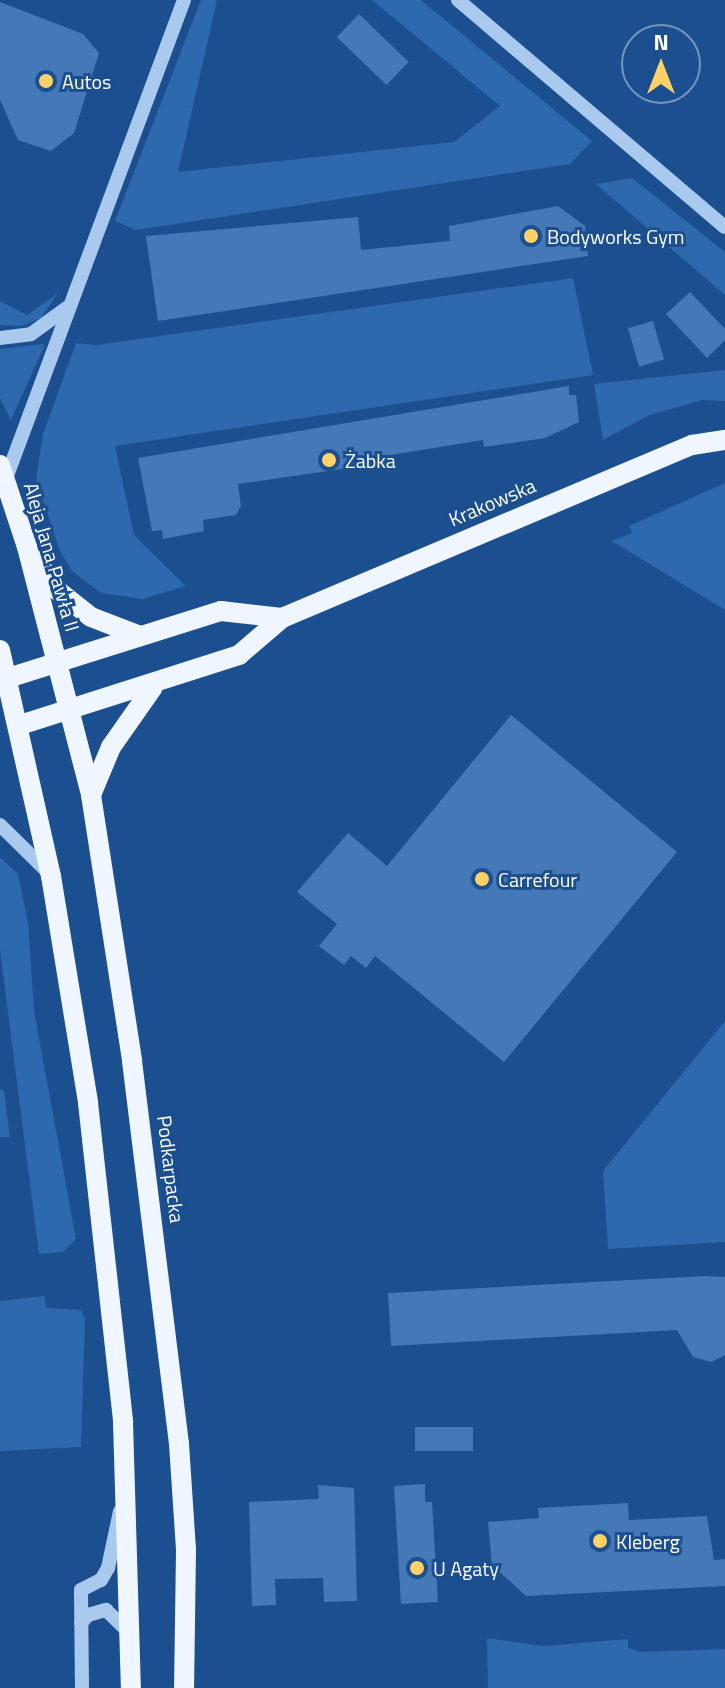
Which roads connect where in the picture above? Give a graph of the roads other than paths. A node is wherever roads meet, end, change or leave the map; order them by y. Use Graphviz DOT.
graph roads {
  1 [pos="184,0"];
  2 [pos="458,0"];
  3 [pos="725,227"];
  4 [pos="68,307"];
  5 [pos="0,338"];
  6 [pos="725,440"];
  7 [pos="3,473"];
  8 [pos="27,547"];
  9 [pos="282,618"];
  10 [pos="140,636"];
  11 [pos="0,650"];
  12 [pos="58,661"];
  13 [pos="4,679"];
  14 [pos="153,687"];
  15 [pos="70,712"];
  16 [pos="20,725"];
  17 [pos="0,731"];
  18 [pos="91,795"];
  19 [pos="0,825"];
  20 [pos="51,876"];
  21 [pos="126,1482"];
  22 [pos="81,1623"];
  23 [pos="130,1633"];
  24 [pos="82,1688"];
  25 [pos="131,1688"];
  26 [pos="184,1688"];
  1 -- 4 [label="street"];
  2 -- 3 [label="street"];
  4 -- 5 [label="street"];
  4 -- 7 [label="street"];
  6 -- 9 [label="main road, Krakowska"];
  7 -- 8 [label="main road, Aleja Jana Pawła II"];
  8 -- 10 [label="main road"];
  8 -- 12 [label="main road, Aleja Jana Pawła II"];
  9 -- 10 [label="main road, Krakowska"];
  9 -- 14 [label="main road, Krakowska"];
  10 -- 12 [label="main road, Krakowska"];
  11 -- 13 [label="main road"];
  12 -- 13 [label="main road, Krakowska"];
  12 -- 15 [label="main road, Podkarpacka"];
  13 -- 16 [label="main road"];
  14 -- 15 [label="main road, Krakowska"];
  14 -- 18 [label="main road"];
  15 -- 16 [label="main road, Krakowska"];
  15 -- 18 [label="main road, Podkarpacka"];
  16 -- 17 [label="street"];
  16 -- 20 [label="main road"];
  18 -- 26 [label="main road, Podkarpacka"];
  19 -- 20 [label="street"];
  20 -- 21 [label="main road"];
  21 -- 22 [label="street"];
  21 -- 23 [label="main road"];
  22 -- 23 [label="street"];
  22 -- 24 [label="street"];
  23 -- 25 [label="main road"];
}
